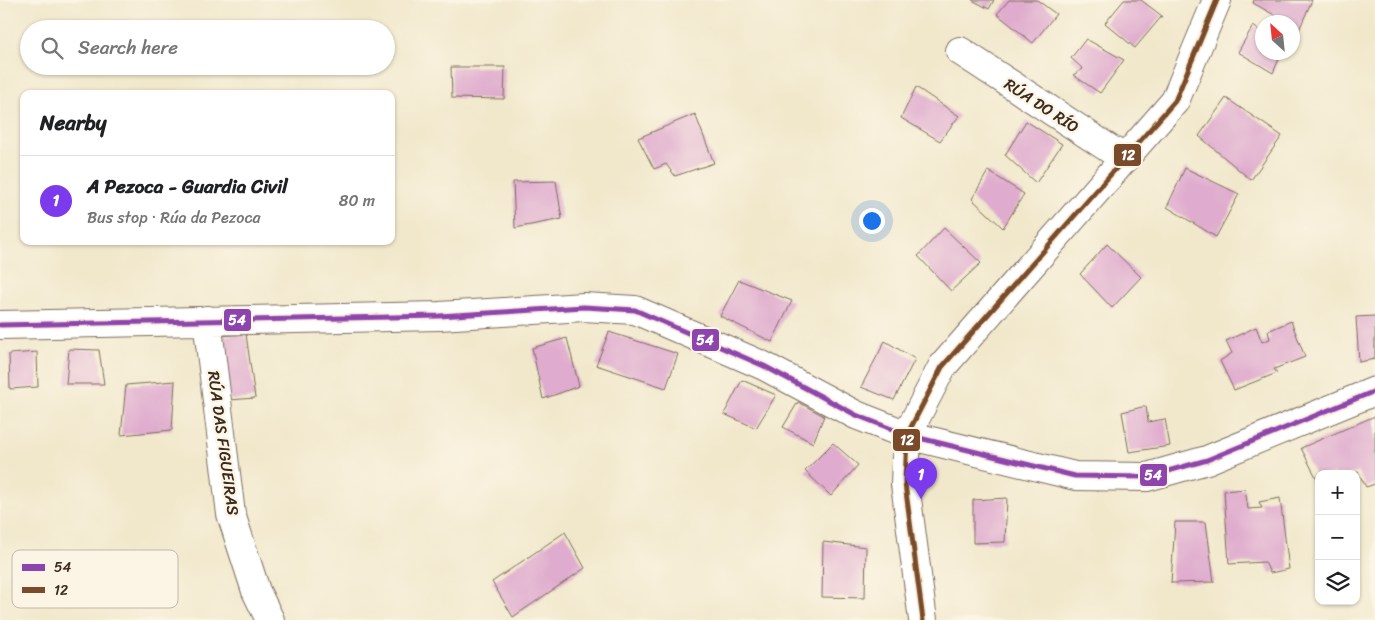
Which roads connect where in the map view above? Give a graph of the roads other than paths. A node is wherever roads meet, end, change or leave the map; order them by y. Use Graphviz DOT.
graph roads {
  1 [pos="1217,0"];
  2 [pos="960,50"];
  3 [pos="1125,158"];
  4 [pos="207,320"];
  5 [pos="0,325"];
  6 [pos="1375,391"];
  7 [pos="908,435"];
  8 [pos="270,620"];
  9 [pos="923,620"];
  1 -- 3 [label="street"];
  2 -- 3 [label="street, RÚA DO RÍO"];
  3 -- 7 [label="street"];
  4 -- 5 [label="street"];
  4 -- 7 [label="street"];
  4 -- 8 [label="street, RÚA DAS FIGUEIRAS"];
  6 -- 7 [label="street"];
  7 -- 9 [label="street"];
}
